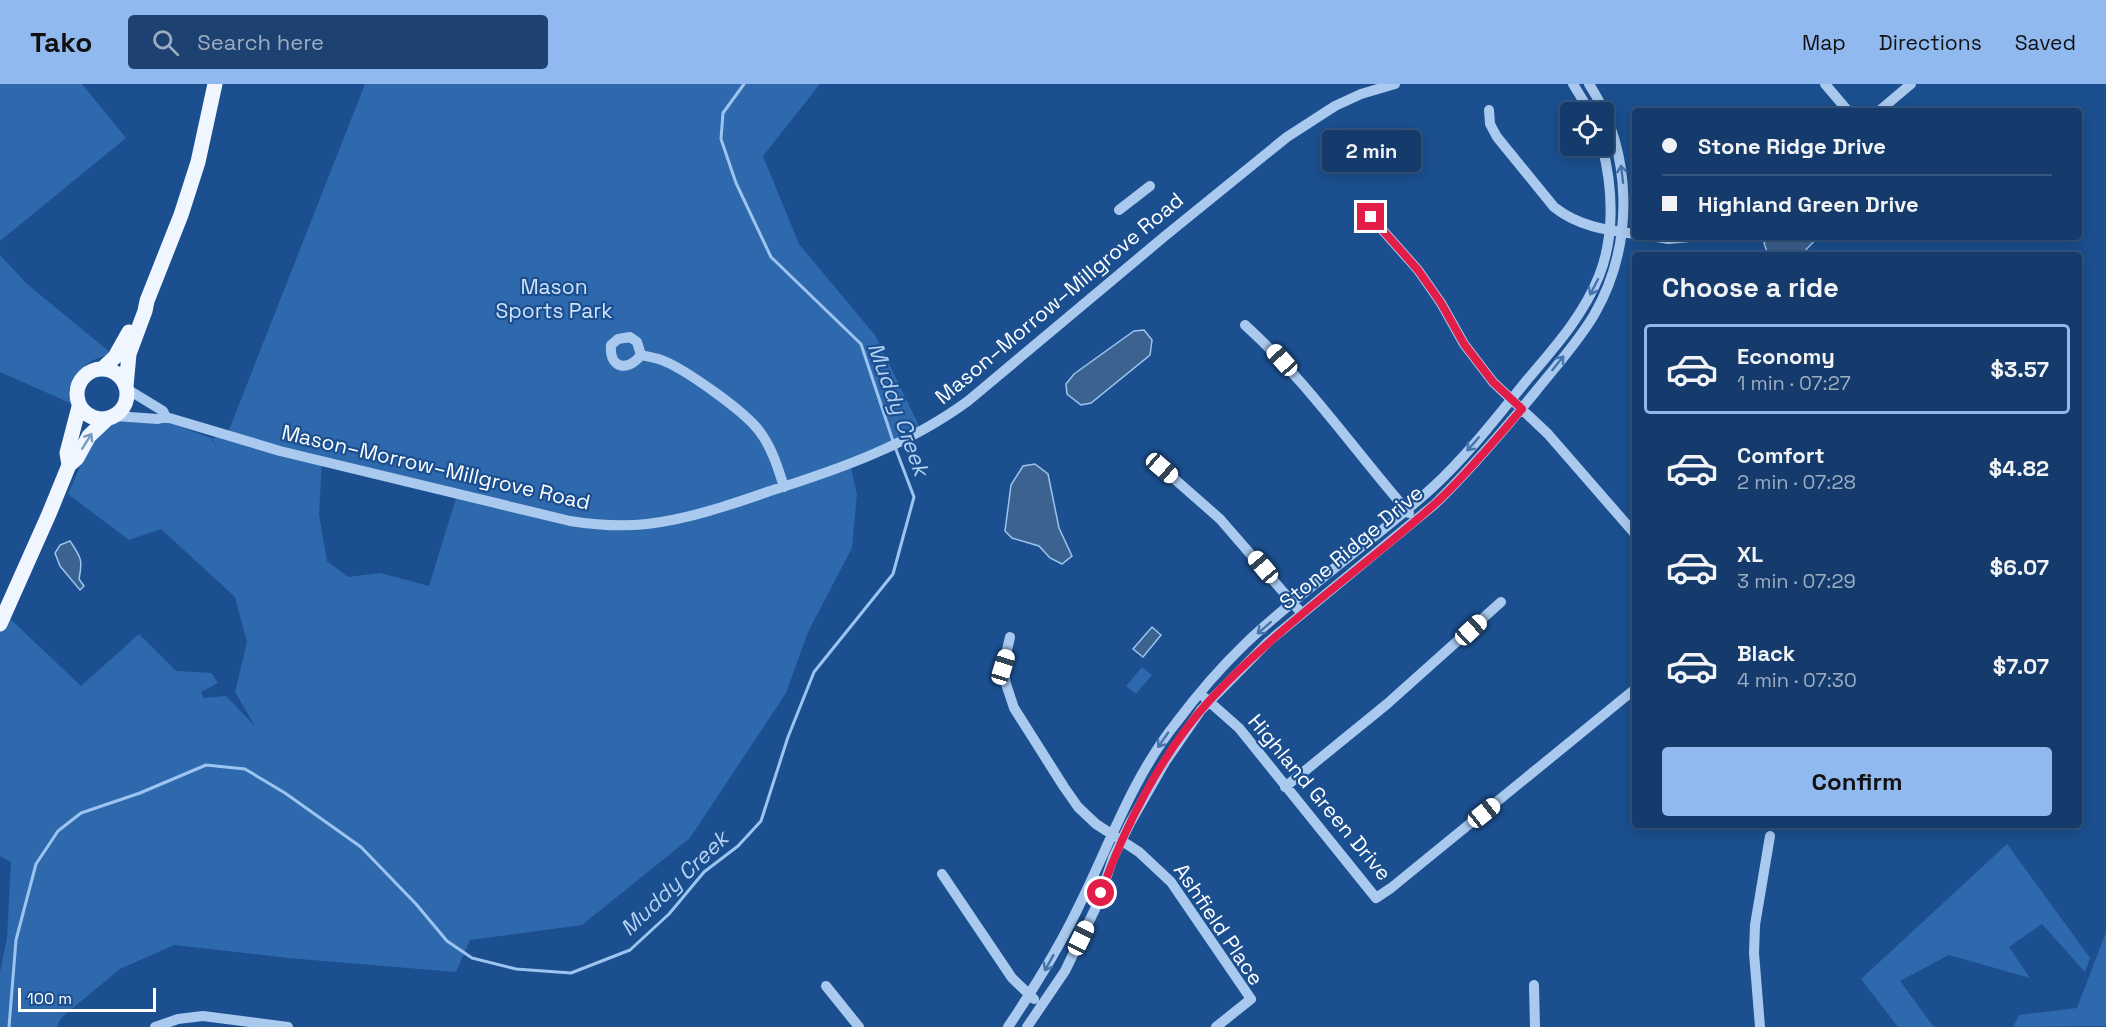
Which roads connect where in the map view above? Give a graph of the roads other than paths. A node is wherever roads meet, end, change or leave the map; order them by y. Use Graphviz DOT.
graph roads {
  1 [pos="215,84"];
  2 [pos="1395,84"];
  3 [pos="1573,84"];
  4 [pos="1589,84"];
  5 [pos="1825,84"];
  6 [pos="1911,84"];
  7 [pos="1584,102"];
  8 [pos="1845,108"];
  9 [pos="1883,108"];
  10 [pos="1489,110"];
  11 [pos="1604,156"];
  12 [pos="1150,186"];
  13 [pos="1119,210"];
  14 [pos="1371,217"];
  15 [pos="1609,231"];
  16 [pos="1622,232"];
  17 [pos="1632,234"];
  18 [pos="147,301"];
  19 [pos="1245,325"];
  20 [pos="641,355"];
  21 [pos="102,369"];
  22 [pos="127,388"];
  23 [pos="1511,399"];
  24 [pos="79,407"];
  25 [pos="1522,409"];
  26 [pos="111,417"];
  27 [pos="166,417"];
  28 [pos="69,465"];
  29 [pos="1162,468"];
  30 [pos="784,487"];
  31 [pos="1406,510"];
  32 [pos="1415,520"];
  33 [pos="1632,530"];
  34 [pos="1501,602"];
  35 [pos="1293,603"];
  36 [pos="1302,614"];
  37 [pos="0,624"];
  38 [pos="1010,637"];
  39 [pos="1632,691"];
  40 [pos="1200,694"];
  41 [pos="1209,701"];
  42 [pos="1285,787"];
  43 [pos="1112,835"];
  44 [pos="1770,836"];
  45 [pos="1122,840"];
  46 [pos="942,874"];
  47 [pos="1534,985"];
  48 [pos="826,986"];
  49 [pos="1029,995"];
  50 [pos="1042,1004"];
  51 [pos="155,1027"];
  52 [pos="288,1027"];
  53 [pos="859,1027"];
  54 [pos="1008,1027"];
  55 [pos="1027,1027"];
  56 [pos="1216,1027"];
  57 [pos="1535,1027"];
  58 [pos="1760,1027"];
  1 -- 18 [label="main road"];
  2 -- 30 [label="street, Mason–Morrow–Millgrove Road"];
  3 -- 7 [label="street"];
  16 -- 4 [label="street, Stone Ridge Drive, one-way"];
  5 -- 8 [label="street"];
  6 -- 9 [label="street"];
  10 -- 15 [label="street"];
  11 -- 15 [label="street, Stone Ridge Drive"];
  12 -- 13 [label="street"];
  14 -- 23 [label="street"];
  15 -- 16 [label="street"];
  15 -- 23 [label="street, Stone Ridge Drive, one-way"];
  16 -- 17 [label="street"];
  25 -- 16 [label="street, Stone Ridge Drive, one-way"];
  18 -- 21 [label="main road"];
  18 -- 22 [label="main road"];
  19 -- 31 [label="street"];
  20 -- 30 [label="street"];
  21 -- 22 [label="main road"];
  21 -- 24 [label="main road"];
  22 -- 26 [label="main road"];
  22 -- 27 [label="street, Mason–Morrow–Millgrove Road"];
  23 -- 25 [label="street"];
  23 -- 31 [label="street, Stone Ridge Drive, one-way"];
  24 -- 26 [label="main road"];
  24 -- 28 [label="main road"];
  25 -- 32 [label="street, Stone Ridge Drive"];
  25 -- 33 [label="street"];
  26 -- 27 [label="street, Mason–Morrow–Millgrove Road"];
  28 -- 26 [label="main road, one-way"];
  27 -- 30 [label="street, Mason–Morrow–Millgrove Road"];
  28 -- 37 [label="main road"];
  29 -- 35 [label="street"];
  31 -- 32 [label="street"];
  31 -- 35 [label="street, Stone Ridge Drive"];
  32 -- 36 [label="street, Stone Ridge Drive"];
  34 -- 42 [label="street"];
  35 -- 36 [label="street"];
  35 -- 40 [label="street, Stone Ridge Drive, one-way"];
  36 -- 41 [label="street, Stone Ridge Drive"];
  38 -- 43 [label="street, Ashfield Place"];
  39 -- 42 [label="street, Highland Green Drive"];
  40 -- 41 [label="street, Highland Green Drive"];
  40 -- 43 [label="street, Stone Ridge Drive, one-way"];
  41 -- 42 [label="street, Highland Green Drive"];
  41 -- 45 [label="street, Stone Ridge Drive"];
  43 -- 45 [label="street, Ashfield Place"];
  43 -- 49 [label="street, Stone Ridge Drive, one-way"];
  44 -- 58 [label="street"];
  45 -- 50 [label="street, Stone Ridge Drive"];
  45 -- 56 [label="street, Ashfield Place"];
  46 -- 49 [label="street"];
  47 -- 57 [label="street"];
  48 -- 53 [label="street"];
  49 -- 50 [label="street"];
  49 -- 54 [label="street, Stone Ridge Drive"];
  50 -- 55 [label="street, Stone Ridge Drive"];
  51 -- 52 [label="street"];
}
